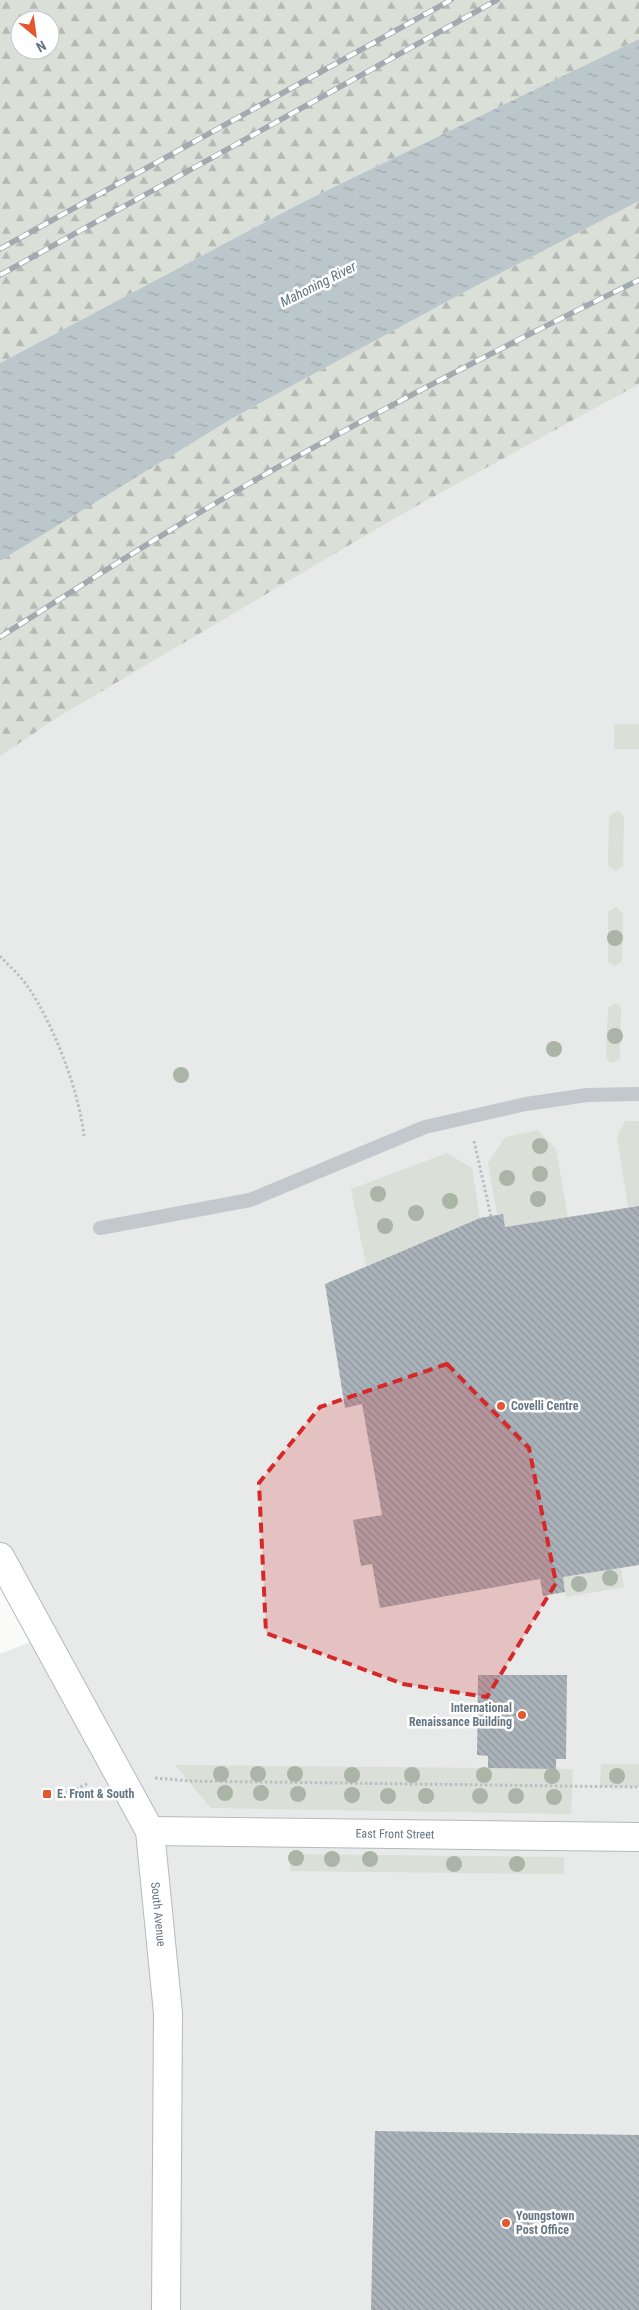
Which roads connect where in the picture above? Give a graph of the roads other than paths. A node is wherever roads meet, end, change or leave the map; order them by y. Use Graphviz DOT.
graph roads {
  1 [pos="639,1094"];
  2 [pos="100,1228"];
  3 [pos="0,1557"];
  4 [pos="150,1830"];
  5 [pos="639,1837"];
  6 [pos="166,2310"];
  1 -- 2 [label="lane"];
  3 -- 4 [label="main road, South Avenue"];
  4 -- 5 [label="main road, East Front Street"];
  4 -- 6 [label="main road, South Avenue"];
}
